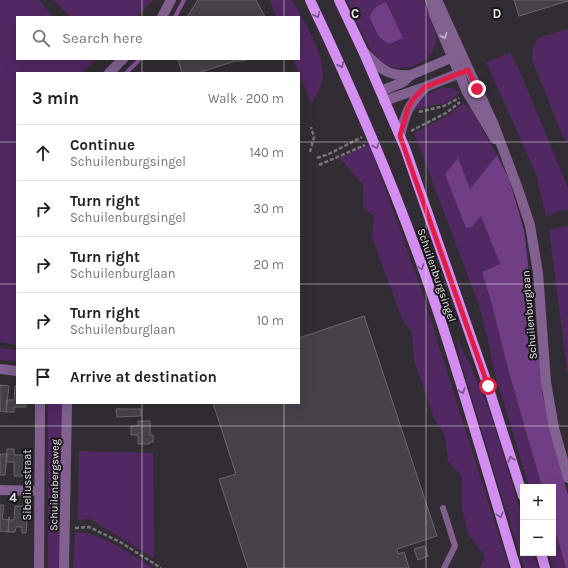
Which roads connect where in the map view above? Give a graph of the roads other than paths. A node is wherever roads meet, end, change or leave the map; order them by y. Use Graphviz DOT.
graph roads {
  1 [pos="171,0"];
  2 [pos="310,0"];
  3 [pos="339,0"];
  4 [pos="430,0"];
  5 [pos="437,0"];
  6 [pos="163,16"];
  7 [pos="364,51"];
  8 [pos="457,55"];
  9 [pos="122,60"];
  10 [pos="110,72"];
  11 [pos="464,72"];
  12 [pos="411,75"];
  13 [pos="425,87"];
  14 [pos="382,96"];
  15 [pos="400,136"];
  16 [pos="0,370"];
  17 [pos="16,371"];
  18 [pos="40,404"];
  19 [pos="67,404"];
  20 [pos="568,478"];
  21 [pos="520,487"];
  22 [pos="0,490"];
  23 [pos="39,491"];
  24 [pos="443,508"];
  25 [pos="542,556"];
  26 [pos="39,568"];
  27 [pos="64,568"];
  28 [pos="444,568"];
  29 [pos="516,568"];
  30 [pos="546,568"];
  1 -- 6 [label="street"];
  2 -- 29 [label="main road, Schuilenburgsingel, one-way"];
  3 -- 7 [label="main road, Schuilenburgsingel"];
  4 -- 8 [label="street, Schuilenburglaan, one-way"];
  5 -- 8 [label="street, Schuilenburglaan"];
  7 -- 12 [label="street"];
  7 -- 14 [label="main road, Schuilenburgsingel"];
  8 -- 11 [label="street, Schuilenburglaan"];
  8 -- 12 [label="street"];
  9 -- 10 [label="street"];
  11 -- 13 [label="street"];
  11 -- 20 [label="street, Schuilenburglaan"];
  12 -- 14 [label="street"];
  13 -- 14 [label="street"];
  13 -- 15 [label="street"];
  14 -- 15 [label="main road, Schuilenburgsingel"];
  21 -- 15 [label="main road, Schuilenburgsingel, one-way"];
  16 -- 17 [label="street"];
  18 -- 23 [label="street, Sibeliusstraat"];
  19 -- 27 [label="street, Schuilenbergsweg"];
  22 -- 23 [label="street"];
  23 -- 26 [label="street, Sibeliusstraat"];
  24 -- 28 [label="lane"];
  25 -- 30 [label="main road"];
}
